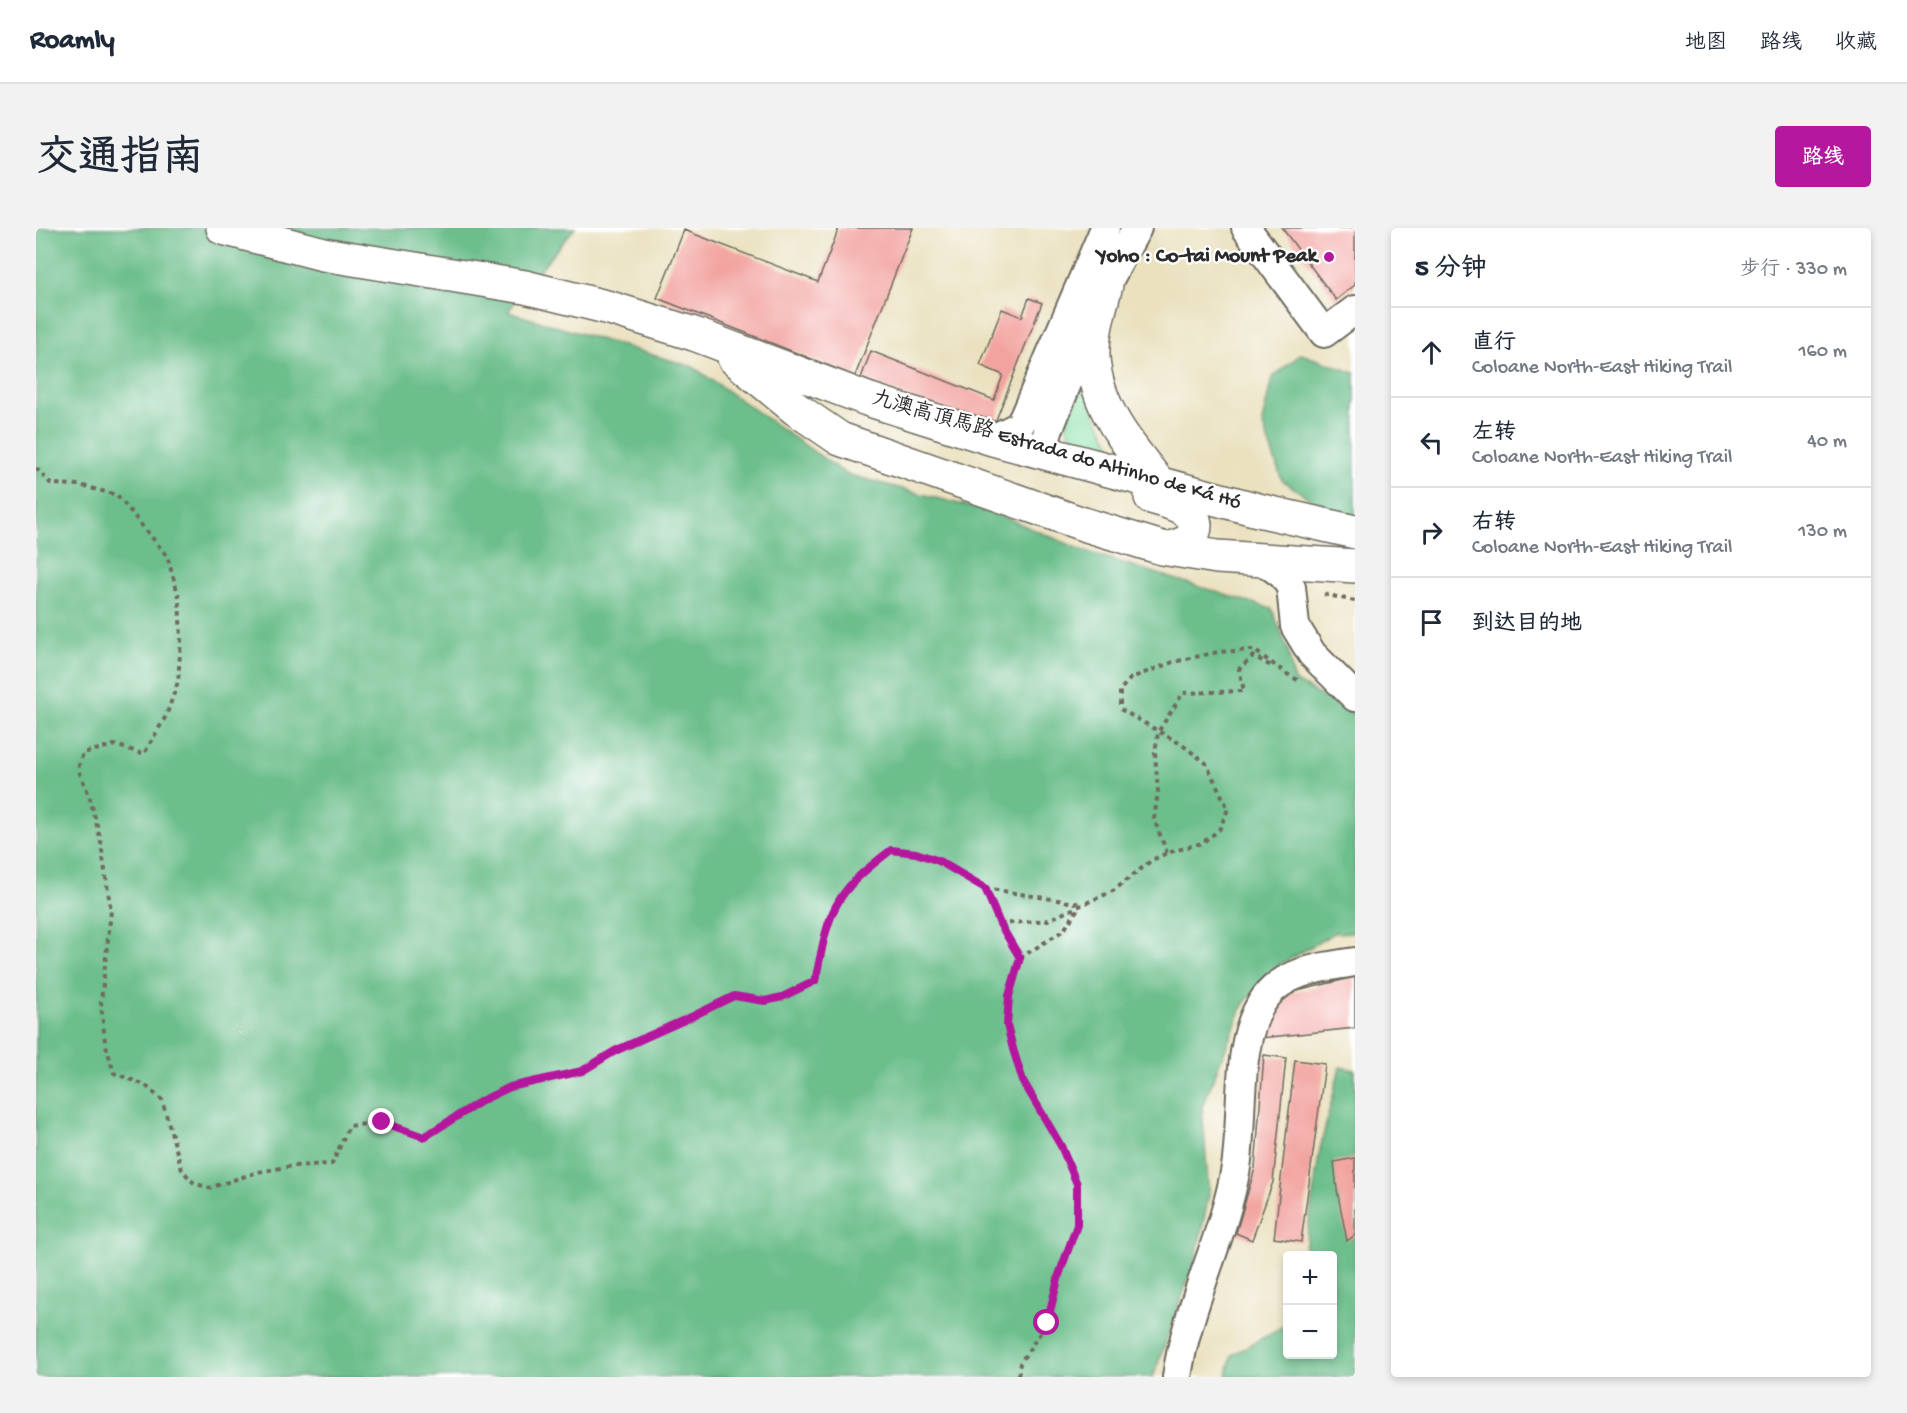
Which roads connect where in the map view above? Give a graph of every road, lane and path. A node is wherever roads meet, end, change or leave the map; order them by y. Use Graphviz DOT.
graph roads {
  1 [pos="223,228"];
  2 [pos="1105,228"];
  3 [pos="1137,228"];
  4 [pos="1246,228"];
  5 [pos="1106,285"];
  6 [pos="1355,310"];
  7 [pos="694,334"];
  8 [pos="867,399"];
  9 [pos="993,439"];
  10 [pos="1043,452"];
  11 [pos="908,463"];
  12 [pos="36,468"];
  13 [pos="1158,482"];
  14 [pos="1355,532"];
  15 [pos="1168,549"];
  16 [pos="1264,561"];
  17 [pos="1355,566"];
  18 [pos="1287,674"];
  19 [pos="1306,684"];
  20 [pos="1355,697"];
  21 [pos="1158,732"];
  22 [pos="1167,853"];
  23 [pos="985,888"];
  24 [pos="1082,904"];
  25 [pos="1000,924"];
  26 [pos="1020,958"];
  27 [pos="1355,962"];
  28 [pos="1018,1377"];
  29 [pos="1177,1377"];
  1 -- 7 [label="main road, 九澳高頂馬路 Estrada do Altinho de Ká Hó"];
  2 -- 9 [label="street"];
  3 -- 5 [label="street"];
  4 -- 6 [label="street"];
  5 -- 10 [label="street"];
  5 -- 13 [label="main road"];
  7 -- 8 [label="main road, 九澳高頂馬路 Estrada do Altinho de Ká Hó"];
  7 -- 11 [label="main road, 九澳高頂馬路 Estrada do Altinho de Ká Hó"];
  8 -- 9 [label="main road, 九澳高頂馬路 Estrada do Altinho de Ká Hó"];
  8 -- 11 [label="main road"];
  9 -- 10 [label="main road, 九澳高頂馬路 Estrada do Altinho de Ká Hó"];
  10 -- 13 [label="main road, 九澳高頂馬路 Estrada do Altinho de Ká Hó"];
  10 -- 15 [label="main road"];
  11 -- 15 [label="main road, 九澳高頂馬路 Estrada do Altinho de Ká Hó"];
  12 -- 23 [label="path"];
  13 -- 14 [label="main road, 九澳高頂馬路 Estrada do Altinho de Ká Hó"];
  15 -- 16 [label="main road, 九澳高頂馬路 Estrada do Altinho de Ká Hó"];
  16 -- 17 [label="main road, 九澳高頂馬路 Estrada do Altinho de Ká Hó"];
  16 -- 20 [label="street"];
  18 -- 19 [label="path"];
  18 -- 21 [label="path"];
  18 -- 21 [label="path"];
  21 -- 22 [label="path"];
  21 -- 22 [label="path"];
  22 -- 24 [label="path"];
  23 -- 24 [label="path"];
  23 -- 25 [label="path"];
  24 -- 25 [label="path"];
  24 -- 26 [label="path"];
  25 -- 26 [label="path"];
  26 -- 28 [label="path"];
  27 -- 29 [label="street"];
}
